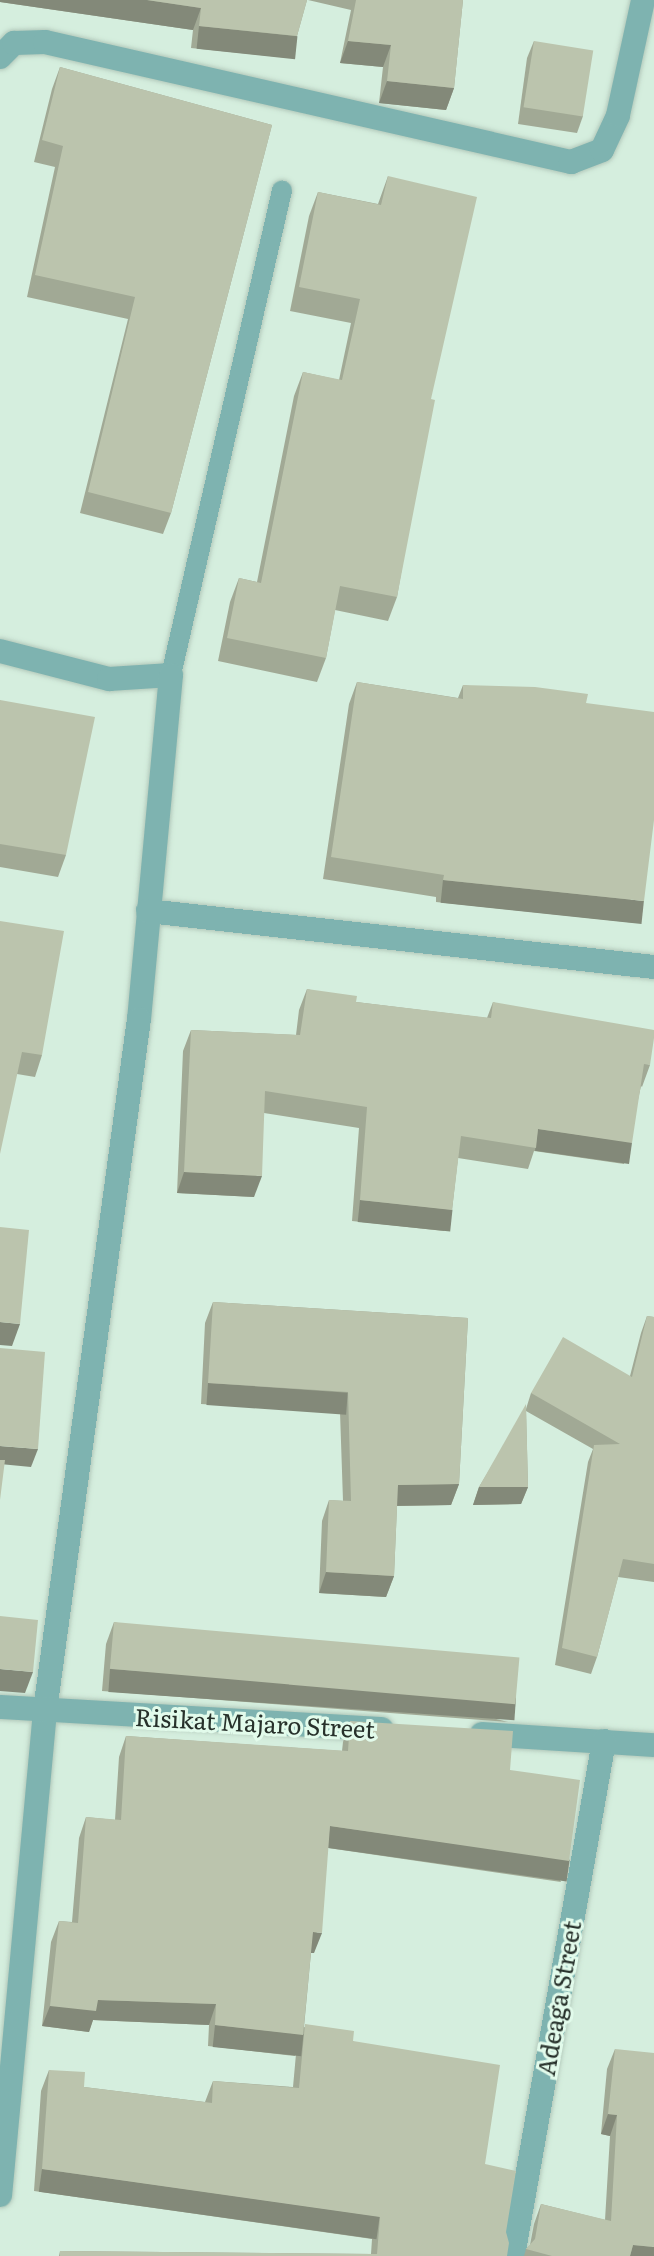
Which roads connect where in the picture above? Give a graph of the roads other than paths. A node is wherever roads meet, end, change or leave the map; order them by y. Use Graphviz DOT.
graph roads {
  1 [pos="643,0"];
  2 [pos="0,57"];
  3 [pos="282,191"];
  4 [pos="0,651"];
  5 [pos="171,675"];
  6 [pos="148,911"];
  7 [pos="654,967"];
  8 [pos="0,1707"];
  9 [pos="45,1711"];
  10 [pos="412,1731"];
  11 [pos="460,1733"];
  12 [pos="604,1741"];
  13 [pos="654,1745"];
  14 [pos="0,2195"];
  15 [pos="513,2256"];
  1 -- 2 [label="street"];
  3 -- 5 [label="lane"];
  4 -- 5 [label="street"];
  5 -- 6 [label="street"];
  6 -- 7 [label="street"];
  6 -- 9 [label="street"];
  8 -- 9 [label="street, Risikat Majaro Street"];
  9 -- 10 [label="street, Risikat Majaro Street"];
  9 -- 14 [label="street"];
  11 -- 12 [label="street"];
  12 -- 13 [label="street"];
  12 -- 15 [label="street, Adeaga Street"];
}
